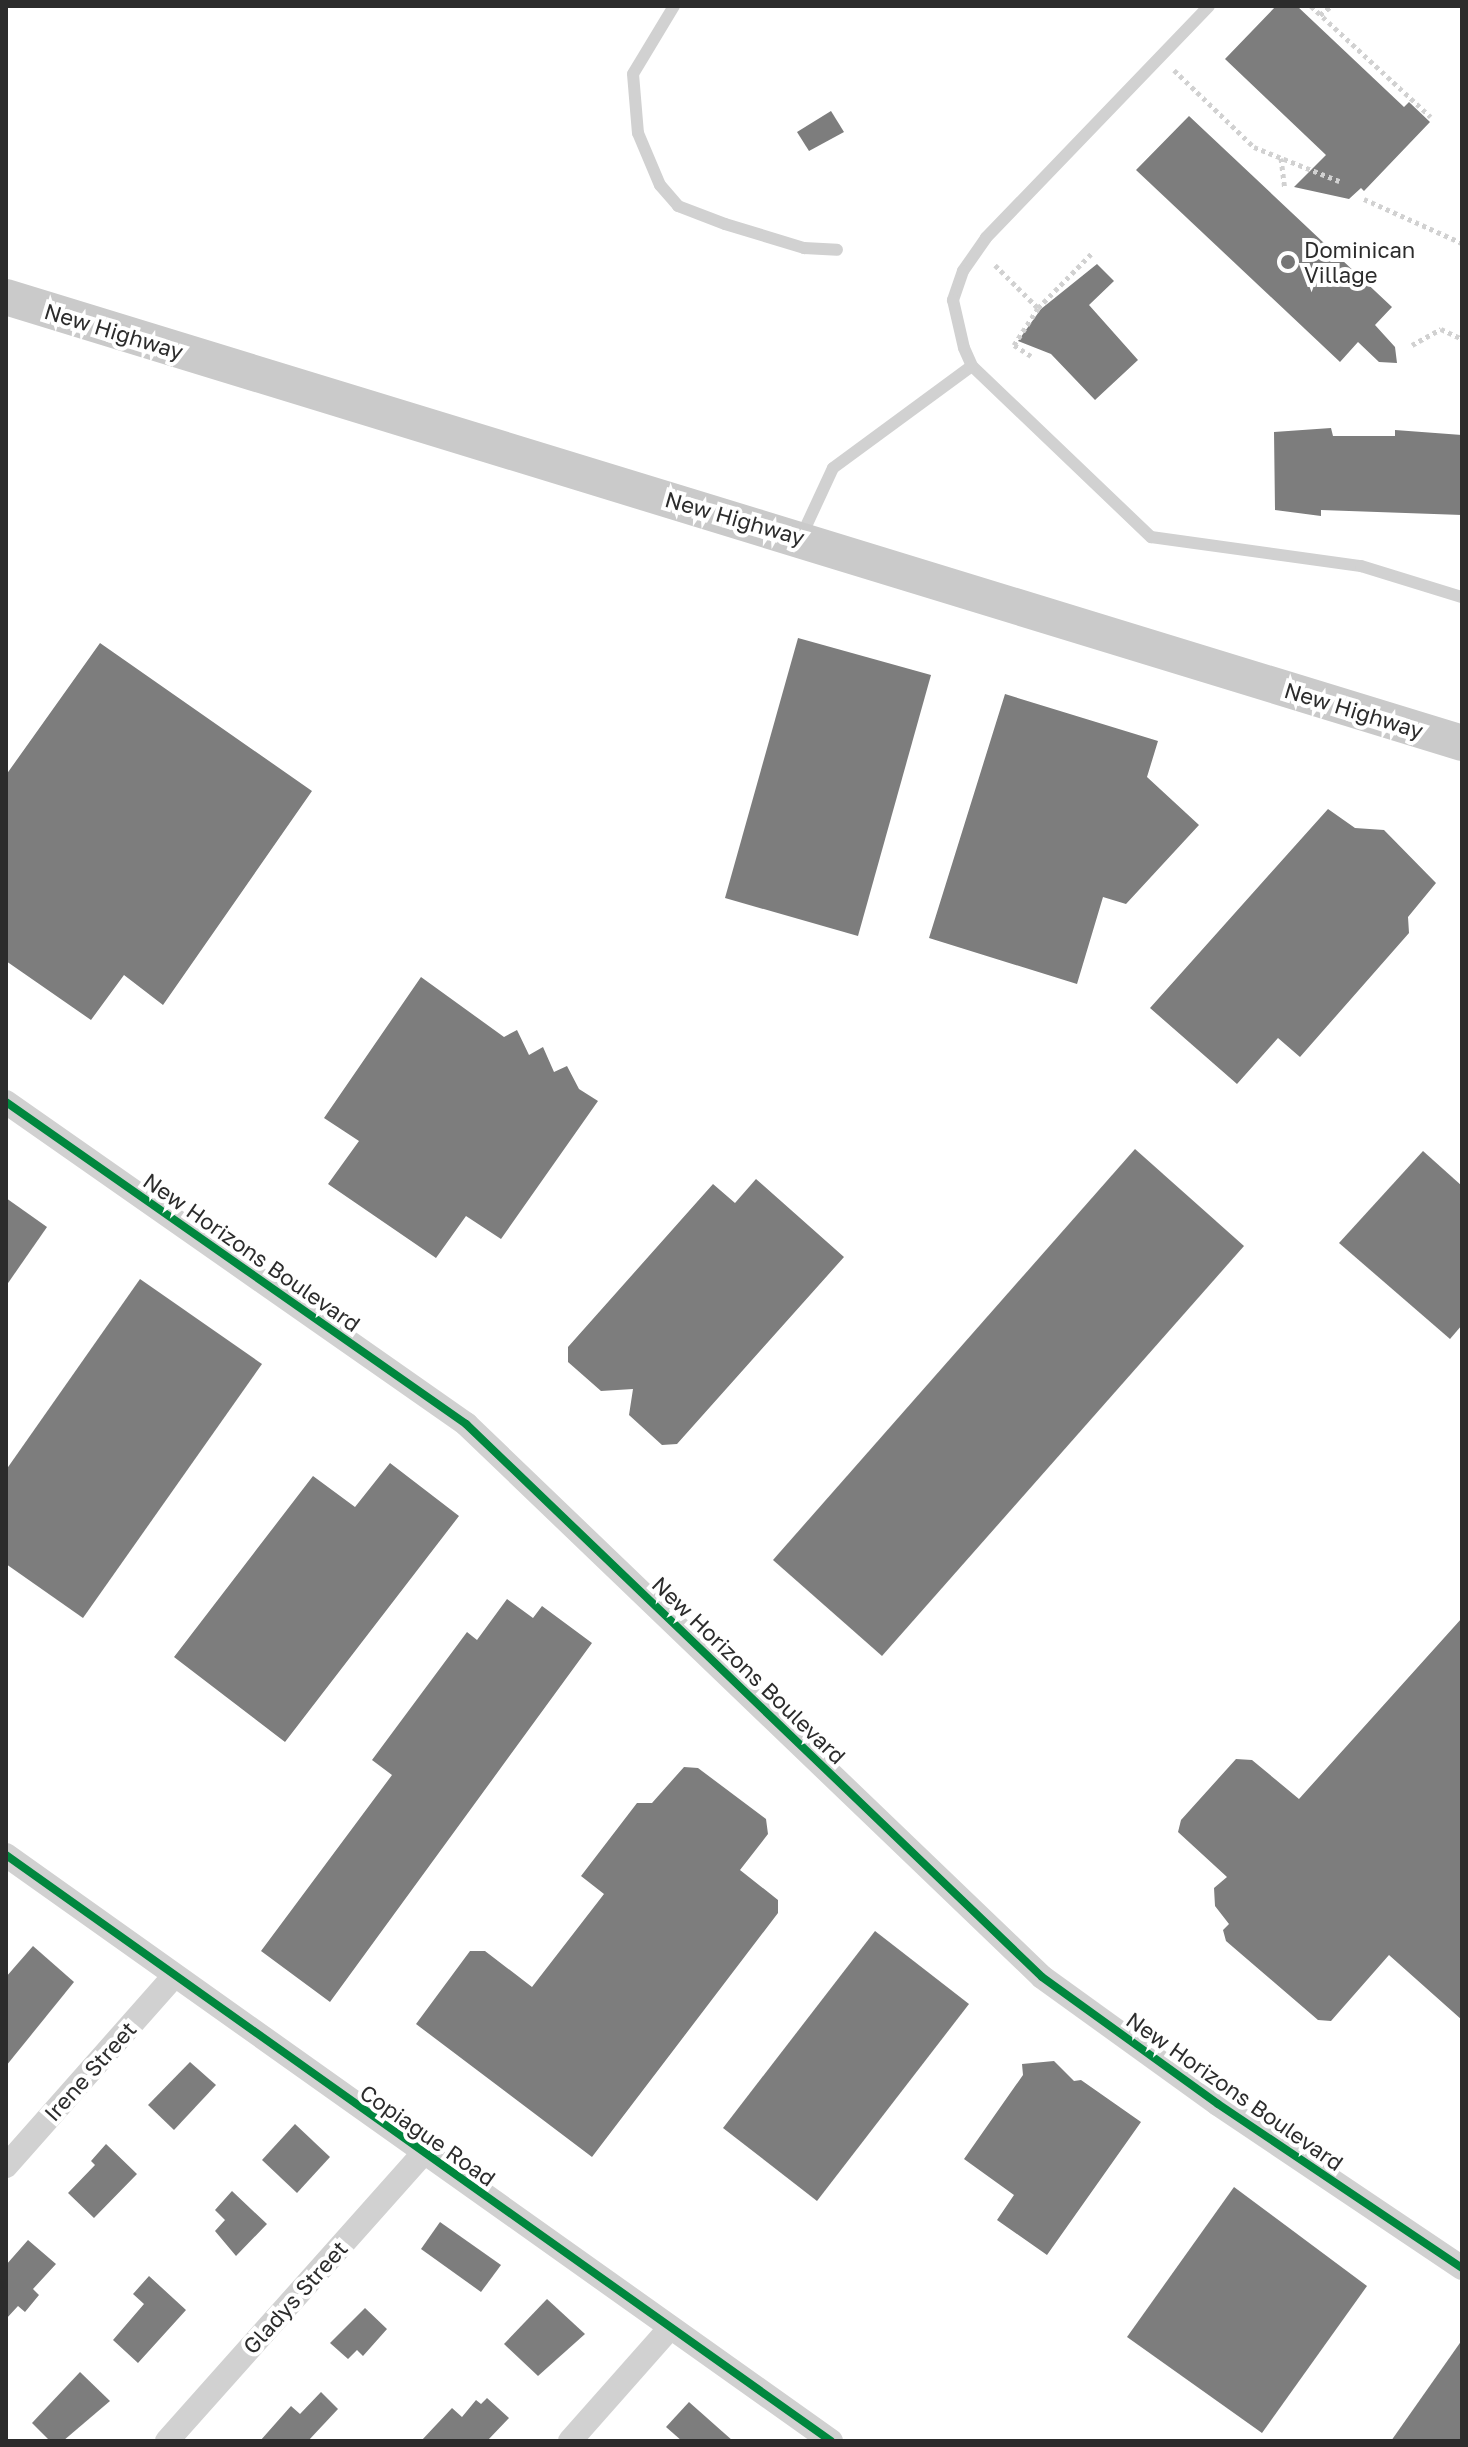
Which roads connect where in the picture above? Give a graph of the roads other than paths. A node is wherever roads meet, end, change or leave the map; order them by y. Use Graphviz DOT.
graph roads {
  1 [pos="674,6"];
  2 [pos="1209,6"];
  3 [pos="837,250"];
  4 [pos="6,297"];
  5 [pos="972,366"];
  6 [pos="801,537"];
  7 [pos="1462,597"];
  8 [pos="1462,743"];
  9 [pos="6,1102"];
  10 [pos="6,1855"];
  11 [pos="174,1976"];
  12 [pos="423,2154"];
  13 [pos="6,2166"];
  14 [pos="1462,2268"];
  15 [pos="670,2328"];
  16 [pos="167,2441"];
  17 [pos="570,2441"];
  18 [pos="831,2441"];
  1 -- 3 [label="lane"];
  2 -- 5 [label="lane"];
  4 -- 6 [label="main road, New Highway"];
  5 -- 6 [label="lane"];
  5 -- 7 [label="lane"];
  6 -- 8 [label="main road, New Highway"];
  9 -- 14 [label="street, New Horizons Boulevard"];
  10 -- 11 [label="street, Copiague Road"];
  11 -- 12 [label="street, Copiague Road"];
  11 -- 13 [label="street, Irene Street"];
  12 -- 15 [label="street, Copiague Road"];
  12 -- 16 [label="street, Gladys Street"];
  15 -- 17 [label="street"];
  15 -- 18 [label="street, Copiague Road"];
}
